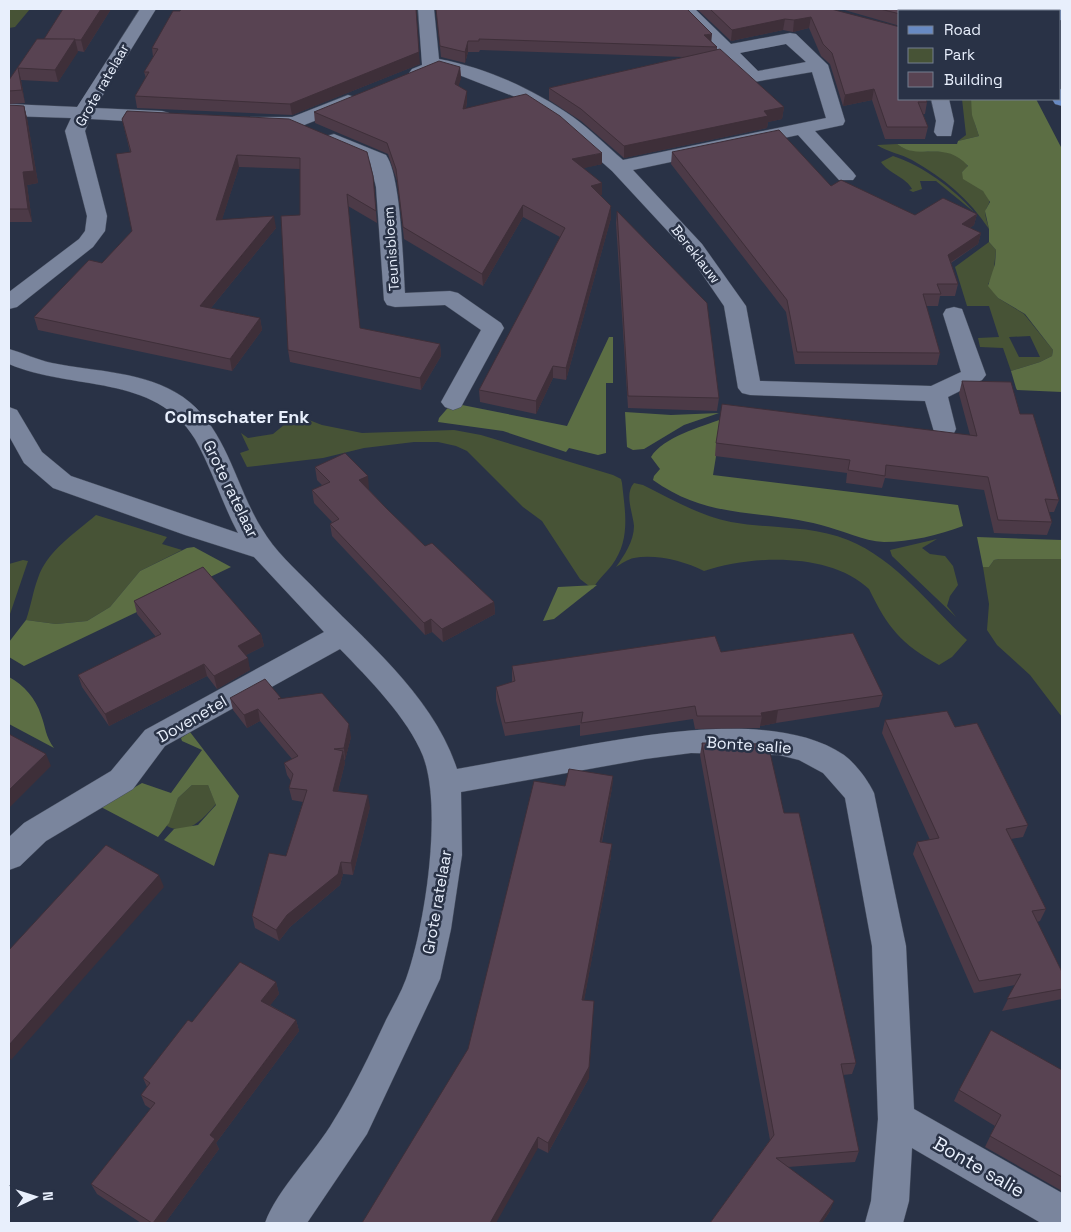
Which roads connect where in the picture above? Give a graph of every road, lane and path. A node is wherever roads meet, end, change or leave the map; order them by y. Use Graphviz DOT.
graph roads {
  1 [pos="148,9"];
  2 [pos="426,9"];
  3 [pos="686,9"];
  4 [pos="729,50"];
  5 [pos="431,63"];
  6 [pos="819,64"];
  7 [pos="403,79"];
  8 [pos="367,94"];
  9 [pos="940,100"];
  10 [pos="9,110"];
  11 [pos="83,113"];
  12 [pos="179,118"];
  13 [pos="236,120"];
  14 [pos="294,123"];
  15 [pos="802,128"];
  16 [pos="944,132"];
  17 [pos="618,167"];
  18 [pos="846,176"];
  19 [pos="9,302"];
  20 [pos="954,314"];
  21 [pos="9,356"];
  22 [pos="936,394"];
  23 [pos="453,402"];
  24 [pos="9,415"];
  25 [pos="944,429"];
  26 [pos="262,550"];
  27 [pos="342,635"];
  28 [pos="445,783"];
  29 [pos="9,857"];
  30 [pos="896,1119"];
  31 [pos="1062,1214"];
  32 [pos="284,1223"];
  33 [pos="884,1223"];
  1 -- 11 [label="street, Grote ratelaar"];
  2 -- 5 [label="street"];
  3 -- 4 [label="street"];
  4 -- 6 [label="street"];
  4 -- 6 [label="street"];
  5 -- 7 [label="street"];
  5 -- 17 [label="street, Bereklauw"];
  6 -- 15 [label="street"];
  8 -- 14 [label="street"];
  9 -- 16 [label="street"];
  10 -- 11 [label="street"];
  11 -- 12 [label="street"];
  11 -- 19 [label="street, Grote ratelaar"];
  13 -- 14 [label="street"];
  14 -- 23 [label="street, Teunisbloem"];
  15 -- 17 [label="street"];
  15 -- 18 [label="street"];
  17 -- 22 [label="street, Bereklauw"];
  20 -- 22 [label="street, Bereklauw"];
  21 -- 26 [label="street, Grote ratelaar"];
  22 -- 25 [label="street"];
  24 -- 26 [label="street, Grote ratelaar"];
  26 -- 27 [label="street, Grote ratelaar"];
  27 -- 28 [label="street, Grote ratelaar"];
  27 -- 29 [label="street, Dovenetel"];
  28 -- 30 [label="street, Bonte salie"];
  28 -- 32 [label="street, Grote ratelaar"];
  30 -- 31 [label="street, Bonte salie"];
  30 -- 33 [label="street, Bonte salie"];
}
